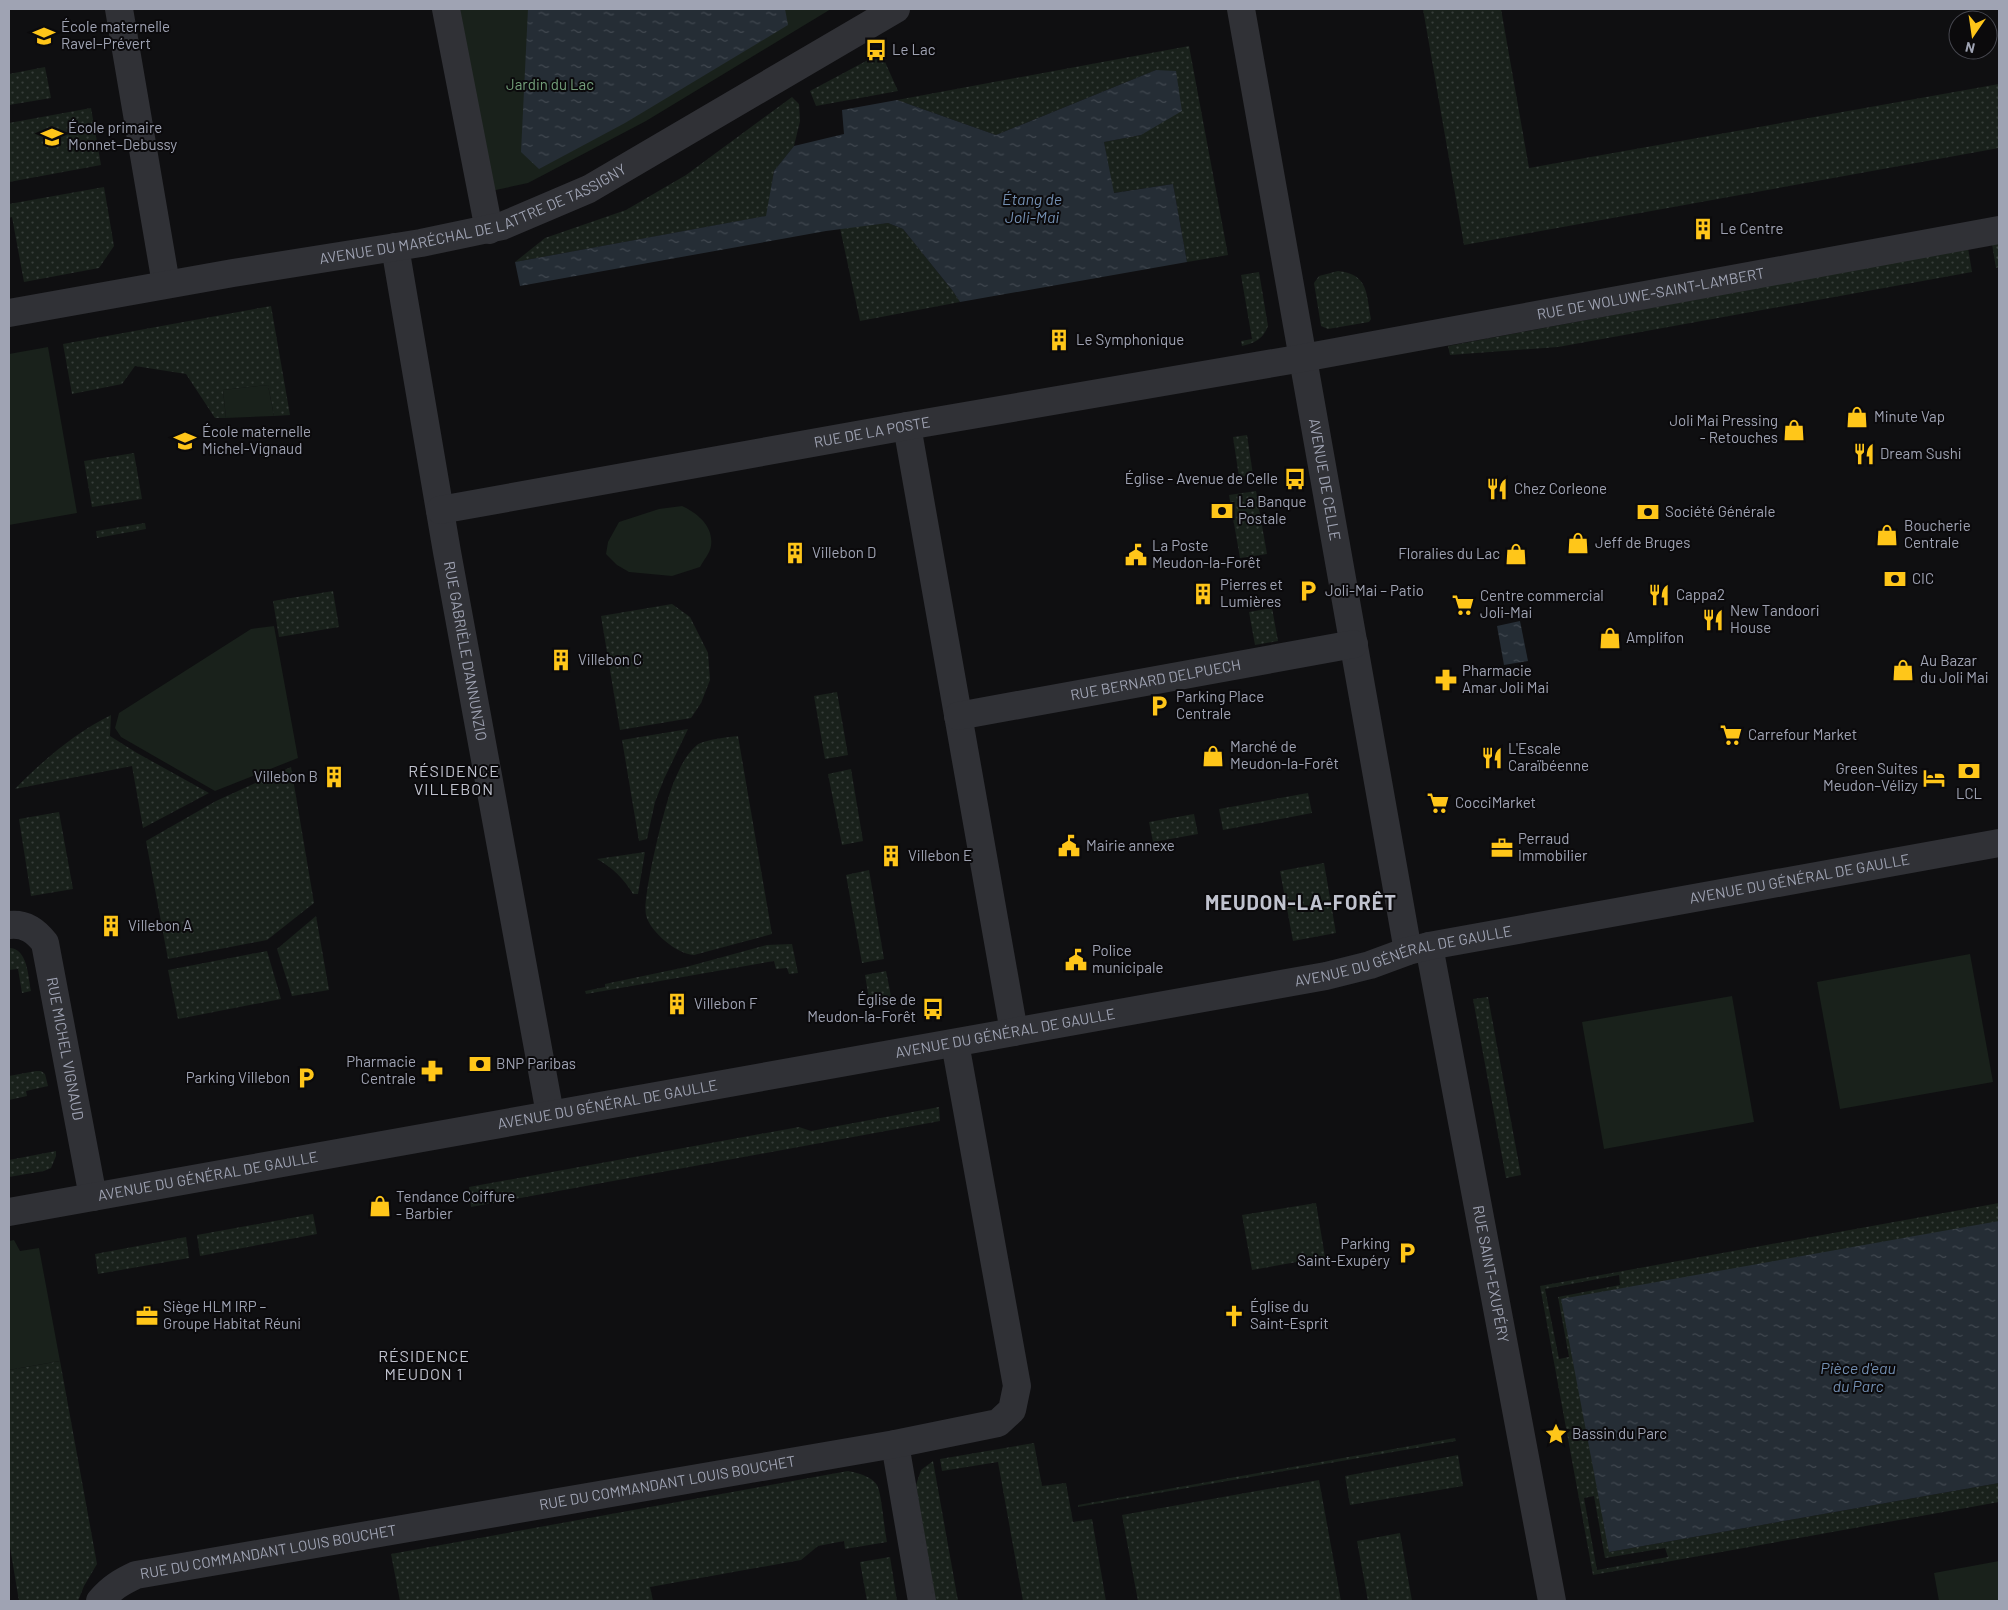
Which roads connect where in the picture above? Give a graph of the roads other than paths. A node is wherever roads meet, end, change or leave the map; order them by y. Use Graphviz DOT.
graph roads {
  1 [pos="119,9"];
  2 [pos="446,9"];
  3 [pos="896,9"];
  4 [pos="1241,9"];
  5 [pos="489,230"];
  6 [pos="1999,230"];
  7 [pos="395,247"];
  8 [pos="166,284"];
  9 [pos="9,313"];
  10 [pos="1303,358"];
  11 [pos="908,426"];
  12 [pos="440,510"];
  13 [pos="1354,644"];
  14 [pos="958,716"];
  15 [pos="1999,843"];
  16 [pos="9,925"];
  17 [pos="1418,948"];
  18 [pos="1014,1032"];
  19 [pos="955,1042"];
  20 [pos="550,1114"];
  21 [pos="93,1198"];
  22 [pos="9,1212"];
  23 [pos="895,1444"];
  24 [pos="100,1601"];
  25 [pos="922,1601"];
  26 [pos="1552,1601"];
  1 -- 8 [label="street"];
  2 -- 5 [label="street"];
  3 -- 5 [label="street, AVENUE DU MARÉCHAL DE LATTRE DE TASSIGNY"];
  4 -- 10 [label="street, AVENUE DE CELLE"];
  5 -- 7 [label="street, AVENUE DU MARÉCHAL DE LATTRE DE TASSIGNY"];
  6 -- 10 [label="street, RUE DE WOLUWE-SAINT-LAMBERT"];
  7 -- 8 [label="street, AVENUE DU MARÉCHAL DE LATTRE DE TASSIGNY"];
  7 -- 12 [label="street, RUE GABRIÈLE D'ANNUNZIO"];
  8 -- 9 [label="street, AVENUE DU MARÉCHAL DE LATTRE DE TASSIGNY"];
  10 -- 11 [label="street, RUE DE LA POSTE"];
  10 -- 13 [label="street, AVENUE DE CELLE"];
  11 -- 12 [label="street, RUE DE LA POSTE"];
  11 -- 14 [label="street"];
  12 -- 20 [label="street, RUE GABRIÈLE D'ANNUNZIO"];
  13 -- 14 [label="street, RUE BERNARD DELPUECH"];
  13 -- 17 [label="street, AVENUE DE CELLE"];
  14 -- 18 [label="street"];
  15 -- 17 [label="street, AVENUE DU GÉNÉRAL DE GAULLE"];
  16 -- 21 [label="street, RUE MICHEL VIGNAUD"];
  17 -- 18 [label="street, AVENUE DU GÉNÉRAL DE GAULLE"];
  17 -- 26 [label="street, RUE SAINT-EXUPÉRY"];
  18 -- 19 [label="street, AVENUE DU GÉNÉRAL DE GAULLE"];
  19 -- 20 [label="street, AVENUE DU GÉNÉRAL DE GAULLE"];
  19 -- 23 [label="street, RUE DU COMMANDANT LOUIS BOUCHET"];
  20 -- 21 [label="street, AVENUE DU GÉNÉRAL DE GAULLE"];
  21 -- 22 [label="street, AVENUE DU GÉNÉRAL DE GAULLE"];
  23 -- 24 [label="street, RUE DU COMMANDANT LOUIS BOUCHET"];
  23 -- 25 [label="street"];
}
